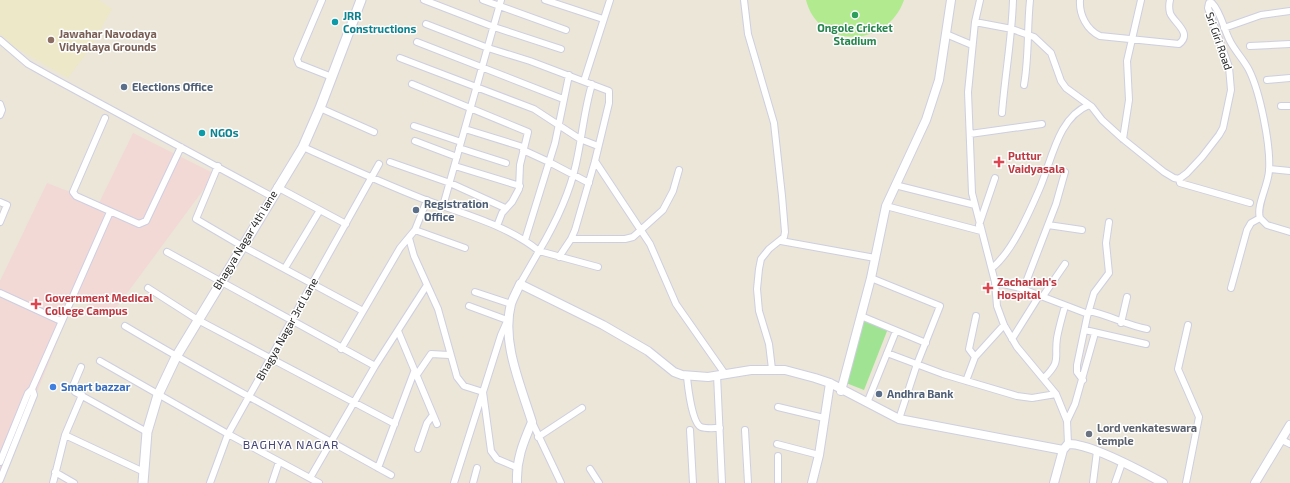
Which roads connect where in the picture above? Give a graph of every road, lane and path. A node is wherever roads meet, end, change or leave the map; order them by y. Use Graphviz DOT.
graph roads {
  1 [pos="322,0"];
  2 [pos="361,0"];
  3 [pos="424,0"];
  4 [pos="483,0"];
  5 [pos="502,0"];
  6 [pos="545,0"];
  7 [pos="610,0"];
  8 [pos="744,0"];
  9 [pos="951,0"];
  10 [pos="980,0"];
  11 [pos="1013,0"];
  12 [pos="1030,0"];
  13 [pos="1080,0"];
  14 [pos="1141,0"];
  15 [pos="1170,0"];
  16 [pos="500,7"];
  17 [pos="1290,11"];
  18 [pos="603,19"];
  19 [pos="975,22"];
  20 [pos="426,24"];
  21 [pos="494,27"];
  22 [pos="1012,28"];
  23 [pos="1224,28"];
  24 [pos="566,30"];
  25 [pos="1027,33"];
  26 [pos="946,34"];
  27 [pos="1132,39"];
  28 [pos="0,40"];
  29 [pos="417,42"];
  30 [pos="1290,44"];
  31 [pos="972,45"];
  32 [pos="1250,46"];
  33 [pos="488,48"];
  34 [pos="561,49"];
  35 [pos="400,58"];
  36 [pos="482,68"];
  37 [pos="569,75"];
  38 [pos="332,78"];
  39 [pos="1290,78"];
  40 [pos="1267,80"];
  41 [pos="584,81"];
  42 [pos="412,84"];
  43 [pos="592,84"];
  44 [pos="1024,85"];
  45 [pos="477,88"];
  46 [pos="563,99"];
  47 [pos="0,104"];
  48 [pos="1090,105"];
  49 [pos="1281,106"];
  50 [pos="1290,106"];
  51 [pos="320,108"];
  52 [pos="471,108"];
  53 [pos="1002,113"];
  54 [pos="0,115"];
  55 [pos="105,118"];
  56 [pos="1042,124"];
  57 [pos="559,125"];
  58 [pos="414,126"];
  59 [pos="465,129"];
  60 [pos="374,132"];
  61 [pos="970,134"];
  62 [pos="580,139"];
  63 [pos="1123,139"];
  64 [pos="415,141"];
  65 [pos="461,142"];
  66 [pos="598,146"];
  67 [pos="181,147"];
  68 [pos="303,147"];
  69 [pos="460,148"];
  70 [pos="523,149"];
  71 [pos="457,157"];
  72 [pos="595,161"];
  73 [pos="390,162"];
  74 [pos="549,162"];
  75 [pos="506,163"];
  76 [pos="379,164"];
  77 [pos="218,166"];
  78 [pos="455,166"];
  79 [pos="1269,169"];
  80 [pos="679,170"];
  81 [pos="1290,170"];
  82 [pos="1065,172"];
  83 [pos="573,175"];
  84 [pos="995,178"];
  85 [pos="372,179"];
  86 [pos="1179,179"];
  87 [pos="450,183"];
  88 [pos="589,183"];
  89 [pos="895,185"];
  90 [pos="520,186"];
  91 [pos="277,187"];
  92 [pos="271,196"];
  93 [pos="427,200"];
  94 [pos="0,202"];
  95 [pos="1250,203"];
  96 [pos="975,205"];
  97 [pos="443,206"];
  98 [pos="886,206"];
  99 [pos="505,208"];
  100 [pos="320,210"];
  101 [pos="110,212"];
  102 [pos="1260,218"];
  103 [pos="0,222"];
  104 [pos="1109,222"];
  105 [pos="346,224"];
  106 [pos="1048,225"];
  107 [pos="497,226"];
  108 [pos="980,228"];
  109 [pos="416,230"];
  110 [pos="640,230"];
  111 [pos="1082,230"];
  112 [pos="1290,232"];
  113 [pos="409,238"];
  114 [pos="571,239"];
  115 [pos="525,240"];
  116 [pos="781,241"];
  117 [pos="242,246"];
  118 [pos="465,248"];
  119 [pos="539,251"];
  120 [pos="167,252"];
  121 [pos="559,257"];
  122 [pos="875,258"];
  123 [pos="1066,264"];
  124 [pos="598,267"];
  125 [pos="285,268"];
  126 [pos="992,268"];
  127 [pos="871,278"];
  128 [pos="220,282"];
  129 [pos="995,282"];
  130 [pos="312,284"];
  131 [pos="520,284"];
  132 [pos="427,285"];
  133 [pos="148,288"];
  134 [pos="1230,288"];
  135 [pos="1023,290"];
  136 [pos="475,292"];
  137 [pos="0,293"];
  138 [pos="1041,296"];
  139 [pos="1127,297"];
  140 [pos="511,304"];
  141 [pos="469,306"];
  142 [pos="1065,306"];
  143 [pos="363,311"];
  144 [pos="1088,312"];
  145 [pos="861,316"];
  146 [pos="976,316"];
  147 [pos="508,319"];
  148 [pos="198,320"];
  149 [pos="61,321"];
  150 [pos="291,322"];
  151 [pos="1121,323"];
  152 [pos="1188,324"];
  153 [pos="1004,325"];
  154 [pos="125,326"];
  155 [pos="1147,329"];
  156 [pos="1085,330"];
  157 [pos="398,331"];
  158 [pos="896,331"];
  159 [pos="1095,333"];
  160 [pos="1012,339"];
  161 [pos="926,343"];
  162 [pos="1146,344"];
  163 [pos="341,349"];
  164 [pos="887,353"];
  165 [pos="449,355"];
  166 [pos="176,357"];
  167 [pos="975,357"];
  168 [pos="270,359"];
  169 [pos="100,361"];
  170 [pos="917,364"];
  171 [pos="375,366"];
  172 [pos="81,367"];
  173 [pos="772,369"];
  174 [pos="415,374"];
  175 [pos="721,375"];
  176 [pos="687,377"];
  177 [pos="1044,378"];
  178 [pos="1083,380"];
  179 [pos="966,381"];
  180 [pos="830,384"];
  181 [pos="841,391"];
  182 [pos="483,392"];
  183 [pos="1056,394"];
  184 [pos="82,395"];
  185 [pos="158,395"];
  186 [pos="249,396"];
  187 [pos="354,402"];
  188 [pos="867,403"];
  189 [pos="778,407"];
  190 [pos="582,408"];
  191 [pos="433,414"];
  192 [pos="824,418"];
  193 [pos="899,419"];
  194 [pos="1067,421"];
  195 [pos="532,422"];
  196 [pos="395,424"];
  197 [pos="437,424"];
  198 [pos="1290,426"];
  199 [pos="720,428"];
  200 [pos="690,430"];
  201 [pos="745,430"];
  202 [pos="147,432"];
  203 [pos="228,434"];
  204 [pos="65,435"];
  205 [pos="1285,435"];
  206 [pos="538,437"];
  207 [pos="330,441"];
  208 [pos="777,444"];
  209 [pos="1290,444"];
  210 [pos="1065,447"];
  211 [pos="9,448"];
  212 [pos="418,449"];
  213 [pos="1097,451"];
  214 [pos="819,455"];
  215 [pos="778,456"];
  216 [pos="0,462"];
  217 [pos="280,462"];
  218 [pos="1122,463"];
  219 [pos="516,467"];
  220 [pos="378,468"];
  221 [pos="477,468"];
  222 [pos="590,469"];
  223 [pos="55,472"];
  224 [pos="144,472"];
  225 [pos="391,475"];
  226 [pos="310,478"];
  227 [pos="0,480"];
  228 [pos="53,483"];
  229 [pos="74,483"];
  230 [pos="143,483"];
  231 [pos="210,483"];
  232 [pos="272,483"];
  233 [pos="320,483"];
  234 [pos="454,483"];
  235 [pos="473,483"];
  236 [pos="517,483"];
  237 [pos="560,483"];
  238 [pos="599,483"];
  239 [pos="693,483"];
  240 [pos="722,483"];
  241 [pos="748,483"];
  242 [pos="778,483"];
  243 [pos="812,483"];
  244 [pos="1054,483"];
  245 [pos="1093,483"];
  246 [pos="1115,483"];
  247 [pos="1163,483"];
  248 [pos="1186,483"];
  249 [pos="1255,483"];
  1 -- 38 [label="street"];
  2 -- 38 [label="main road, Bhagya Nagar 4th lane"];
  3 -- 21 [label="street"];
  4 -- 16 [label="street"];
  5 -- 16 [label="street"];
  6 -- 18 [label="street"];
  7 -- 18 [label="street"];
  8 -- 116 [label="street"];
  9 -- 26 [label="street"];
  10 -- 19 [label="street"];
  11 -- 22 [label="street"];
  12 -- 25 [label="street"];
  13 -- 27 [label="street"];
  14 -- 27 [label="street"];
  15 -- 27 [label="street"];
  16 -- 21 [label="street"];
  16 -- 24 [label="street"];
  17 -- 23 [label="street"];
  18 -- 41 [label="street"];
  19 -- 22 [label="street"];
  19 -- 31 [label="street"];
  20 -- 33 [label="street"];
  21 -- 33 [label="street"];
  21 -- 34 [label="street"];
  22 -- 25 [label="street"];
  22 -- 53 [label="street"];
  23 -- 79 [label="street, Sri Giri Road"];
  23 -- 86 [label="street, Sri Giri Road"];
  25 -- 44 [label="street"];
  25 -- 48 [label="street"];
  26 -- 31 [label="street"];
  26 -- 89 [label="street"];
  27 -- 63 [label="street"];
  28 -- 67 [label="street"];
  29 -- 36 [label="street"];
  30 -- 32 [label="street"];
  31 -- 61 [label="street"];
  33 -- 36 [label="street"];
  33 -- 37 [label="street"];
  35 -- 45 [label="street"];
  36 -- 45 [label="street"];
  36 -- 46 [label="street"];
  37 -- 41 [label="street"];
  37 -- 46 [label="street"];
  38 -- 51 [label="main road, Bhagya Nagar 4th lane"];
  39 -- 40 [label="street"];
  41 -- 43 [label="street"];
  42 -- 52 [label="street"];
  43 -- 62 [label="street"];
  43 -- 66 [label="street"];
  45 -- 52 [label="street"];
  45 -- 57 [label="street"];
  46 -- 57 [label="street"];
  47 -- 54 [label="street"];
  48 -- 63 [label="street"];
  48 -- 126 [label="street"];
  49 -- 50 [label="street"];
  51 -- 60 [label="street"];
  51 -- 68 [label="main road, Bhagya Nagar 4th lane"];
  52 -- 59 [label="street"];
  52 -- 70 [label="street"];
  55 -- 101 [label="street"];
  56 -- 61 [label="street"];
  57 -- 62 [label="street"];
  57 -- 74 [label="street"];
  58 -- 65 [label="street"];
  59 -- 65 [label="street"];
  59 -- 70 [label="street"];
  61 -- 96 [label="street"];
  62 -- 66 [label="street"];
  62 -- 83 [label="street"];
  63 -- 86 [label="street"];
  64 -- 71 [label="street"];
  65 -- 69 [label="street"];
  66 -- 72 [label="street"];
  67 -- 77 [label="street"];
  67 -- 101 [label="street"];
  68 -- 85 [label="street"];
  68 -- 91 [label="main road, Bhagya Nagar 4th lane"];
  69 -- 71 [label="street"];
  69 -- 75 [label="street"];
  70 -- 74 [label="street"];
  70 -- 90 [label="street"];
  71 -- 78 [label="street"];
  72 -- 88 [label="street"];
  72 -- 110 [label="street"];
  73 -- 87 [label="street"];
  74 -- 83 [label="street"];
  74 -- 115 [label="street"];
  76 -- 85 [label="street, Bhagya Nagar 3rd Lane"];
  77 -- 92 [label="street"];
  77 -- 117 [label="street"];
  78 -- 87 [label="street"];
  78 -- 90 [label="street"];
  79 -- 81 [label="street"];
  79 -- 102 [label="street, Sri Giri Road"];
  80 -- 110 [label="street"];
  82 -- 106 [label="street"];
  83 -- 88 [label="street"];
  83 -- 119 [label="street"];
  84 -- 108 [label="street"];
  85 -- 93 [label="street"];
  85 -- 105 [label="street, Bhagya Nagar 3rd Lane"];
  86 -- 95 [label="street"];
  87 -- 97 [label="street"];
  87 -- 99 [label="street"];
  88 -- 114 [label="street"];
  89 -- 96 [label="street"];
  89 -- 98 [label="street"];
  90 -- 99 [label="street"];
  91 -- 92 [label="main road, Bhagya Nagar 4th lane"];
  91 -- 100 [label="street"];
  92 -- 117 [label="main road, Bhagya Nagar 4th lane"];
  93 -- 97 [label="street"];
  93 -- 109 [label="street"];
  94 -- 103 [label="street"];
  96 -- 108 [label="street"];
  97 -- 107 [label="street"];
  98 -- 108 [label="street"];
  98 -- 122 [label="street"];
  99 -- 107 [label="street"];
  100 -- 105 [label="street"];
  100 -- 125 [label="street"];
  101 -- 149 [label="street"];
  102 -- 112 [label="street"];
  102 -- 134 [label="street"];
  104 -- 144 [label="street"];
  105 -- 130 [label="street, Bhagya Nagar 3rd Lane"];
  106 -- 111 [label="street"];
  106 -- 135 [label="street"];
  107 -- 115 [label="street"];
  108 -- 126 [label="street"];
  109 -- 113 [label="street"];
  109 -- 118 [label="street"];
  110 -- 114 [label="street"];
  110 -- 175 [label="street"];
  113 -- 132 [label="street"];
  113 -- 143 [label="street"];
  114 -- 121 [label="street"];
  115 -- 119 [label="street"];
  116 -- 122 [label="street"];
  116 -- 173 [label="street"];
  117 -- 125 [label="street"];
  117 -- 128 [label="main road, Bhagya Nagar 4th lane"];
  119 -- 121 [label="street"];
  119 -- 131 [label="street"];
  120 -- 128 [label="street"];
  121 -- 124 [label="street"];
  122 -- 127 [label="street"];
  123 -- 138 [label="street"];
  125 -- 130 [label="street"];
  126 -- 129 [label="street"];
  127 -- 145 [label="street"];
  127 -- 161 [label="street"];
  128 -- 148 [label="main road, Bhagya Nagar 4th lane"];
  128 -- 150 [label="street"];
  129 -- 135 [label="street"];
  129 -- 153 [label="street"];
  130 -- 143 [label="street"];
  130 -- 150 [label="street, Bhagya Nagar 3rd Lane"];
  131 -- 140 [label="street"];
  131 -- 176 [label="street"];
  132 -- 157 [label="street"];
  132 -- 165 [label="street"];
  133 -- 148 [label="street"];
  135 -- 138 [label="street"];
  136 -- 140 [label="street"];
  137 -- 149 [label="street"];
  138 -- 142 [label="street"];
  138 -- 160 [label="street"];
  139 -- 151 [label="street"];
  140 -- 147 [label="street"];
  141 -- 147 [label="street"];
  142 -- 144 [label="street"];
  142 -- 177 [label="street"];
  143 -- 163 [label="street"];
  144 -- 151 [label="street"];
  144 -- 156 [label="street"];
  145 -- 158 [label="street"];
  145 -- 181 [label="street"];
  146 -- 167 [label="street"];
  147 -- 182 [label="street"];
  147 -- 195 [label="street"];
  148 -- 166 [label="main road, Bhagya Nagar 4th lane"];
  148 -- 168 [label="street"];
  149 -- 211 [label="street"];
  150 -- 163 [label="street"];
  150 -- 168 [label="street, Bhagya Nagar 3rd Lane"];
  151 -- 155 [label="street"];
  152 -- 248 [label="street"];
  153 -- 160 [label="street"];
  153 -- 167 [label="street"];
  154 -- 166 [label="street"];
  156 -- 159 [label="street"];
  156 -- 178 [label="street"];
  157 -- 171 [label="street"];
  157 -- 174 [label="street"];
  158 -- 161 [label="street"];
  158 -- 164 [label="street"];
  159 -- 162 [label="street"];
  159 -- 178 [label="street"];
  160 -- 177 [label="street"];
  161 -- 170 [label="street"];
  163 -- 171 [label="street"];
  164 -- 170 [label="street"];
  164 -- 188 [label="street"];
  165 -- 174 [label="street"];
  165 -- 182 [label="street"];
  166 -- 185 [label="main road, Bhagya Nagar 4th lane"];
  166 -- 186 [label="street"];
  167 -- 179 [label="street"];
  168 -- 186 [label="street, Bhagya Nagar 3rd Lane"];
  168 -- 187 [label="street"];
  169 -- 185 [label="street"];
  170 -- 179 [label="street"];
  170 -- 193 [label="street"];
  171 -- 187 [label="street"];
  172 -- 184 [label="street"];
  173 -- 175 [label="street"];
  173 -- 180 [label="street"];
  174 -- 191 [label="street"];
  174 -- 196 [label="street"];
  175 -- 176 [label="street"];
  175 -- 199 [label="street"];
  176 -- 199 [label="street"];
  177 -- 183 [label="street"];
  178 -- 194 [label="street"];
  179 -- 183 [label="street"];
  180 -- 181 [label="street"];
  180 -- 192 [label="street"];
  181 -- 188 [label="street"];
  182 -- 219 [label="street"];
  182 -- 234 [label="street"];
  183 -- 194 [label="street"];
  184 -- 202 [label="street"];
  184 -- 204 [label="street"];
  185 -- 202 [label="main road, Bhagya Nagar 4th lane"];
  185 -- 203 [label="street"];
  186 -- 203 [label="street, Bhagya Nagar 3rd Lane"];
  186 -- 207 [label="street"];
  187 -- 196 [label="street"];
  187 -- 207 [label="street"];
  188 -- 193 [label="street"];
  189 -- 192 [label="street"];
  190 -- 206 [label="street"];
  191 -- 197 [label="street"];
  191 -- 212 [label="street"];
  192 -- 214 [label="street"];
  193 -- 210 [label="street"];
  194 -- 210 [label="street"];
  195 -- 206 [label="street"];
  195 -- 219 [label="street"];
  196 -- 220 [label="street"];
  198 -- 205 [label="street"];
  199 -- 240 [label="street"];
  200 -- 239 [label="street"];
  201 -- 241 [label="street"];
  202 -- 224 [label="main road, Bhagya Nagar 4th lane"];
  203 -- 217 [label="street"];
  203 -- 231 [label="street, Bhagya Nagar 3rd Lane"];
  204 -- 223 [label="street"];
  204 -- 224 [label="street"];
  205 -- 209 [label="street"];
  205 -- 249 [label="street"];
  206 -- 237 [label="street"];
  207 -- 220 [label="street"];
  207 -- 226 [label="street"];
  208 -- 214 [label="street"];
  210 -- 213 [label="street"];
  210 -- 244 [label="street"];
  211 -- 216 [label="street"];
  211 -- 227 [label="street"];
  213 -- 218 [label="street"];
  213 -- 245 [label="street"];
  214 -- 243 [label="street"];
  215 -- 242 [label="street"];
  217 -- 226 [label="street"];
  217 -- 232 [label="street"];
  218 -- 246 [label="street"];
  218 -- 247 [label="street"];
  219 -- 236 [label="street"];
  220 -- 225 [label="street"];
  221 -- 235 [label="street"];
  222 -- 238 [label="street"];
  223 -- 228 [label="street"];
  223 -- 229 [label="street"];
  224 -- 230 [label="main road, Bhagya Nagar 4th lane"];
  226 -- 233 [label="street"];
}
